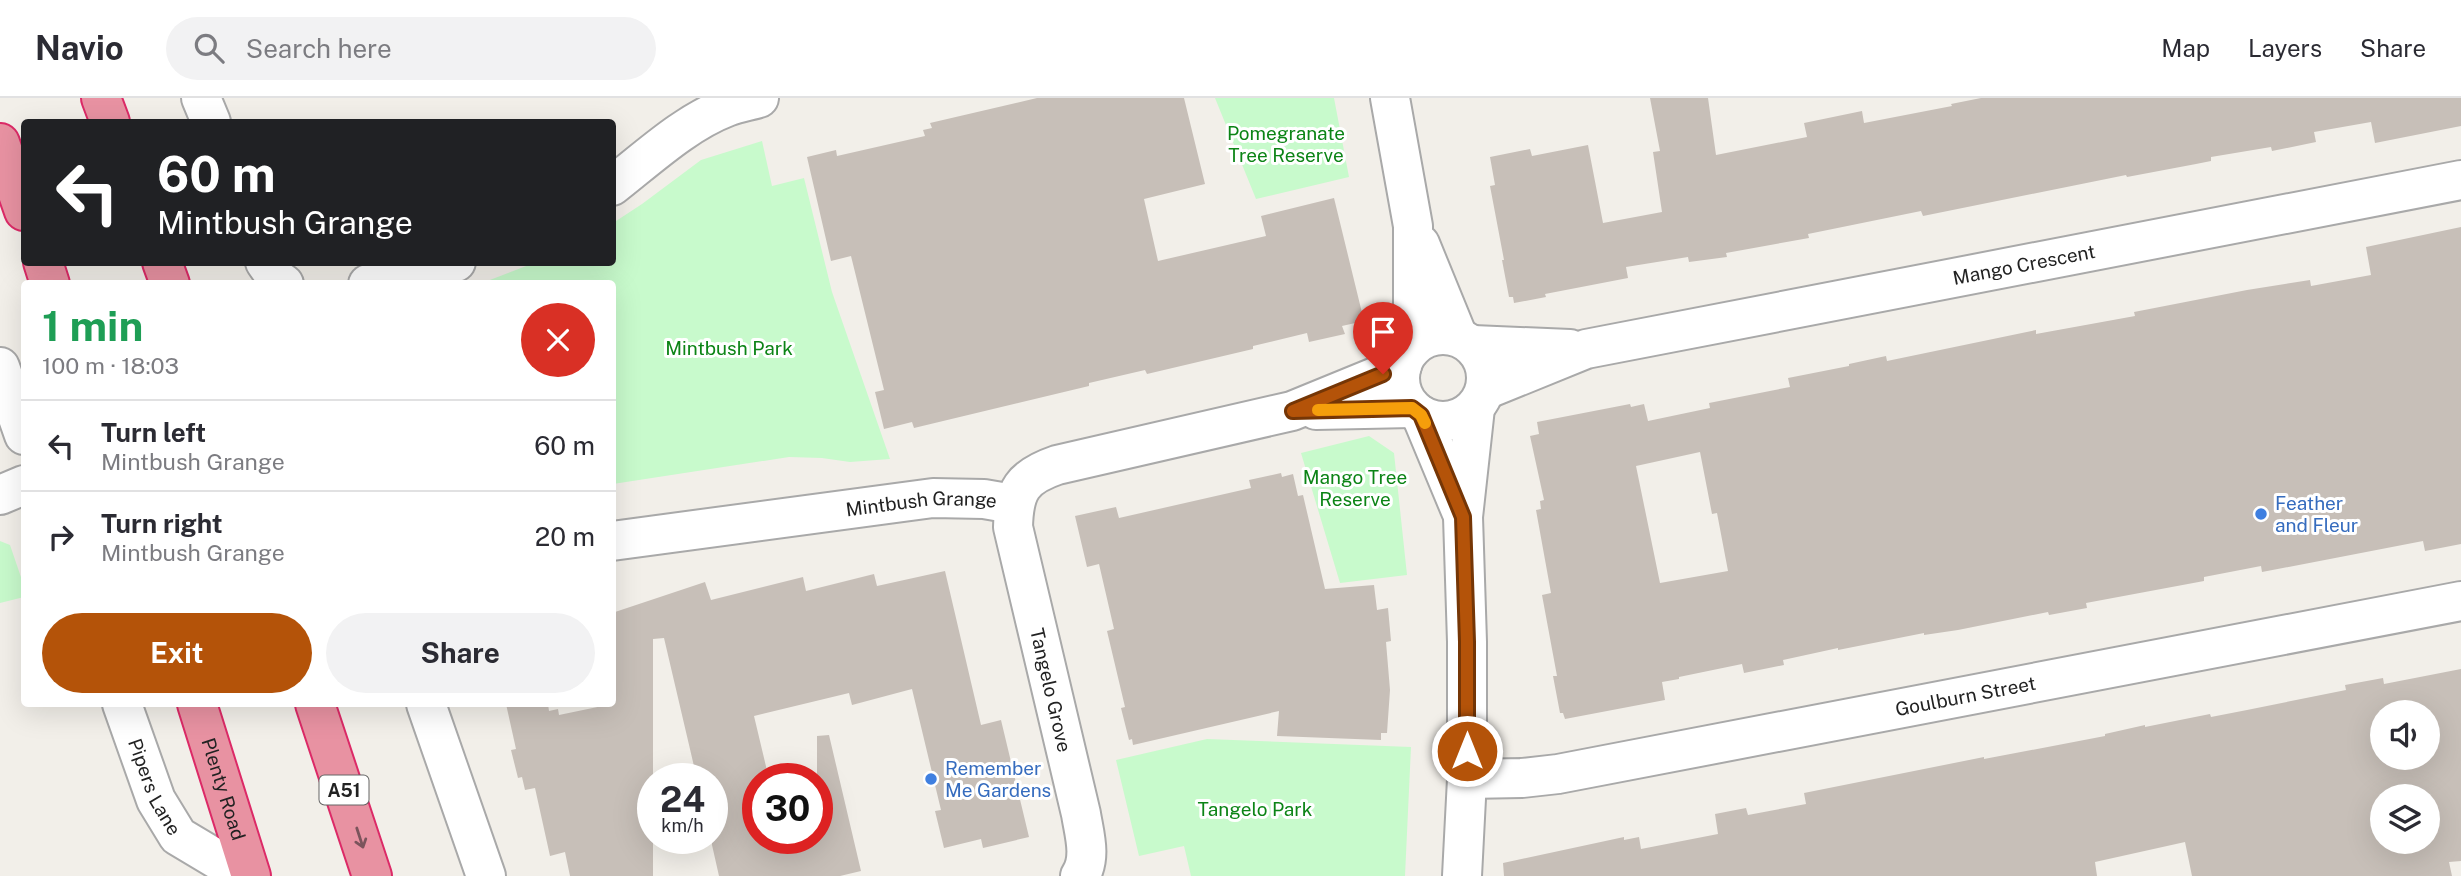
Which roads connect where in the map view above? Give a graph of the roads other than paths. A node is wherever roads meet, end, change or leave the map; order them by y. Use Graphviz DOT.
graph roads {
  1 [pos="101,98"];
  2 [pos="201,98"];
  3 [pos="759,98"];
  4 [pos="1390,98"];
  5 [pos="109,119"];
  6 [pos="210,119"];
  7 [pos="0,143"];
  8 [pos="2461,180"];
  9 [pos="616,183"];
  10 [pos="21,202"];
  11 [pos="1413,226"];
  12 [pos="440,266"];
  13 [pos="384,280"];
  14 [pos="1465,341"];
  15 [pos="1586,349"];
  16 [pos="1407,357"];
  17 [pos="0,367"];
  18 [pos="1480,399"];
  19 [pos="1293,411"];
  20 [pos="1417,412"];
  21 [pos="21,426"];
  22 [pos="21,486"];
  23 [pos="0,495"];
  24 [pos="1013,504"];
  25 [pos="1463,517"];
  26 [pos="616,540"];
  27 [pos="2461,601"];
  28 [pos="122,707"];
  29 [pos="198,707"];
  30 [pos="316,707"];
  31 [pos="427,707"];
  32 [pos="1467,779"];
  33 [pos="245,876"];
  34 [pos="251,876"];
  35 [pos="372,876"];
  36 [pos="486,876"];
  37 [pos="1080,876"];
  38 [pos="1462,876"];
  1 -- 5 [label="highway"];
  2 -- 6 [label="street"];
  3 -- 9 [label="street"];
  4 -- 11 [label="street"];
  7 -- 10 [label="highway"];
  8 -- 15 [label="street, Mango Crescent"];
  11 -- 14 [label="street"];
  11 -- 16 [label="street"];
  12 -- 13 [label="street"];
  14 -- 15 [label="street, Mango Crescent"];
  14 -- 16 [label="street"];
  14 -- 18 [label="street"];
  15 -- 18 [label="street, Mango Crescent"];
  16 -- 19 [label="street, Mintbush Grange"];
  16 -- 20 [label="street"];
  17 -- 21 [label="street"];
  18 -- 20 [label="street"];
  18 -- 25 [label="street"];
  19 -- 20 [label="street, Mintbush Grange"];
  19 -- 24 [label="street, Mintbush Grange"];
  20 -- 25 [label="street"];
  22 -- 23 [label="street"];
  24 -- 26 [label="street, Mintbush Grange"];
  24 -- 37 [label="street, Tangelo Grove"];
  25 -- 32 [label="street"];
  27 -- 32 [label="street, Goulburn Street"];
  28 -- 33 [label="street, Pipers Lane"];
  29 -- 34 [label="highway, Plenty Road"];
  30 -- 35 [label="highway, A51, one-way"];
  31 -- 36 [label="street"];
  32 -- 38 [label="street"];
}
